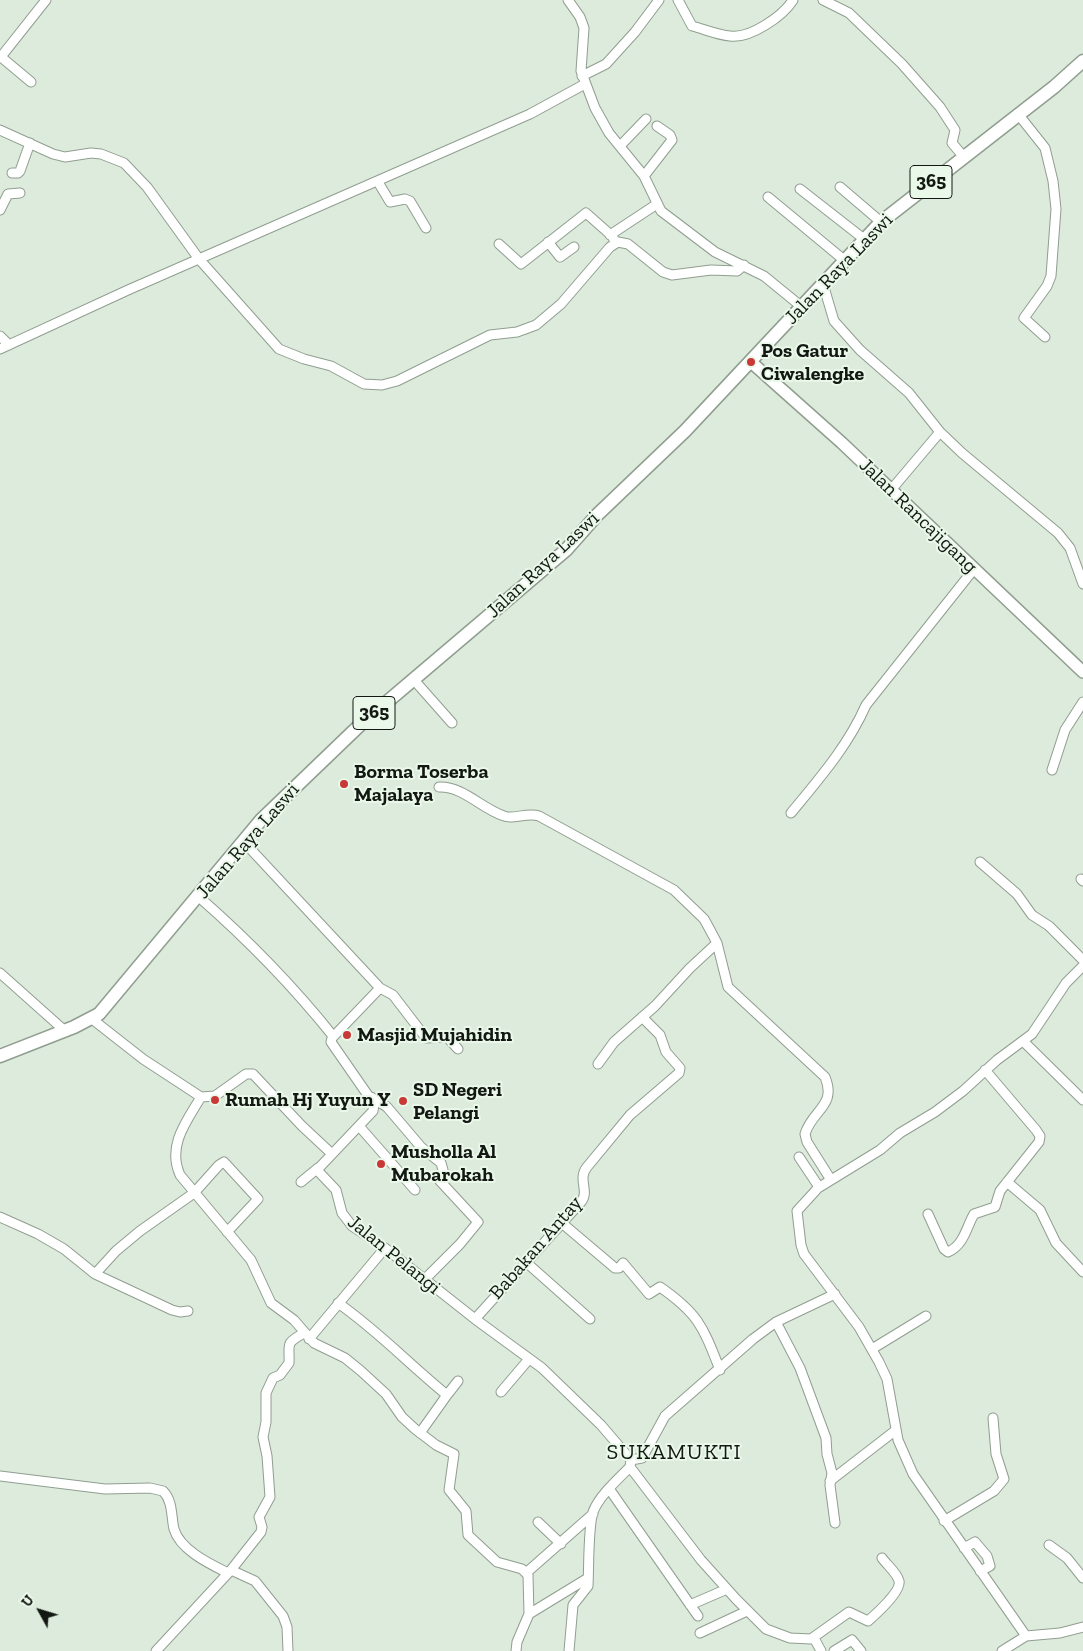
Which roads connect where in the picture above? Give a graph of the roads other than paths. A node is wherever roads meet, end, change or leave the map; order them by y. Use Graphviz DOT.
graph roads {
  1 [pos="46,0"];
  2 [pos="568,0"];
  3 [pos="659,0"];
  4 [pos="678,0"];
  5 [pos="793,0"];
  6 [pos="823,0"];
  7 [pos="0,58"];
  8 [pos="1083,61"];
  9 [pos="584,80"];
  10 [pos="31,82"];
  11 [pos="1018,114"];
  12 [pos="646,119"];
  13 [pos="657,126"];
  14 [pos="0,130"];
  15 [pos="30,143"];
  16 [pos="620,146"];
  17 [pos="963,156"];
  18 [pos="12,174"];
  19 [pos="644,176"];
  20 [pos="378,182"];
  21 [pos="840,187"];
  22 [pos="800,189"];
  23 [pos="20,193"];
  24 [pos="768,197"];
  25 [pos="656,204"];
  26 [pos="0,210"];
  27 [pos="881,222"];
  28 [pos="426,228"];
  29 [pos="614,239"];
  30 [pos="864,239"];
  31 [pos="548,242"];
  32 [pos="500,244"];
  33 [pos="574,247"];
  34 [pos="203,258"];
  35 [pos="844,260"];
  36 [pos="742,268"];
  37 [pos="823,284"];
  38 [pos="802,307"];
  39 [pos="0,336"];
  40 [pos="1045,337"];
  41 [pos="4,347"];
  42 [pos="751,362"];
  43 [pos="935,438"];
  44 [pos="891,490"];
  45 [pos="974,569"];
  46 [pos="1083,584"];
  47 [pos="1082,669"];
  48 [pos="414,680"];
  49 [pos="1083,702"];
  50 [pos="452,723"];
  51 [pos="1052,770"];
  52 [pos="439,787"];
  53 [pos="791,813"];
  54 [pos="244,842"];
  55 [pos="980,862"];
  56 [pos="199,897"];
  57 [pos="717,943"];
  58 [pos="1083,960"];
  59 [pos="1083,966"];
  60 [pos="0,973"];
  61 [pos="380,988"];
  62 [pos="642,1017"];
  63 [pos="92,1019"];
  64 [pos="65,1031"];
  65 [pos="333,1036"];
  66 [pos="1023,1041"];
  67 [pos="458,1049"];
  68 [pos="0,1056"];
  69 [pos="598,1064"];
  70 [pos="985,1070"];
  71 [pos="200,1097"];
  72 [pos="371,1097"];
  73 [pos="1083,1100"];
  74 [pos="359,1126"];
  75 [pos="332,1154"];
  76 [pos="799,1157"];
  77 [pos="318,1168"];
  78 [pos="831,1180"];
  79 [pos="301,1182"];
  80 [pos="1007,1182"];
  81 [pos="819,1187"];
  82 [pos="415,1190"];
  83 [pos="194,1193"];
  84 [pos="928,1214"];
  85 [pos="0,1217"];
  86 [pos="563,1224"];
  87 [pos="227,1232"];
  88 [pos="385,1248"];
  89 [pos="527,1263"];
  90 [pos="1083,1272"];
  91 [pos="95,1274"];
  92 [pos="424,1280"];
  93 [pos="835,1294"];
  94 [pos="338,1303"];
  95 [pos="188,1311"];
  96 [pos="926,1316"];
  97 [pos="475,1319"];
  98 [pos="590,1319"];
  99 [pos="776,1322"];
  100 [pos="307,1336"];
  101 [pos="872,1349"];
  102 [pos="529,1359"];
  103 [pos="720,1370"];
  104 [pos="458,1381"];
  105 [pos="501,1392"];
  106 [pos="447,1395"];
  107 [pos="992,1418"];
  108 [pos="896,1430"];
  109 [pos="420,1432"];
  110 [pos="631,1464"];
  111 [pos="0,1476"];
  112 [pos="830,1481"];
  113 [pos="610,1490"];
  114 [pos="593,1514"];
  115 [pos="944,1521"];
  116 [pos="538,1522"];
  117 [pos="835,1522"];
  118 [pos="561,1544"];
  119 [pos="1049,1545"];
  120 [pos="964,1548"];
  121 [pos="882,1558"];
  122 [pos="229,1571"];
  123 [pos="980,1571"];
  124 [pos="526,1573"];
  125 [pos="588,1578"];
  126 [pos="1083,1578"];
  127 [pos="727,1589"];
  128 [pos="690,1605"];
  129 [pos="747,1611"];
  130 [pos="529,1614"];
  131 [pos="698,1616"];
  132 [pos="1083,1627"];
  133 [pos="700,1633"];
  134 [pos="1026,1636"];
  135 [pos="814,1638"];
  136 [pos="156,1651"];
  137 [pos="288,1651"];
  138 [pos="516,1651"];
  139 [pos="569,1651"];
  140 [pos="821,1651"];
  141 [pos="834,1651"];
  142 [pos="861,1651"];
  143 [pos="1002,1651"];
  1 -- 7 [label="street"];
  2 -- 9 [label="street"];
  3 -- 9 [label="street"];
  4 -- 5 [label="street"];
  6 -- 17 [label="street"];
  7 -- 10 [label="street"];
  8 -- 11 [label="main road, Jalan Raya Laswi / 365"];
  9 -- 16 [label="street"];
  9 -- 20 [label="street"];
  11 -- 17 [label="main road, Jalan Raya Laswi / 365"];
  11 -- 40 [label="street"];
  12 -- 16 [label="street"];
  13 -- 19 [label="street"];
  14 -- 15 [label="street"];
  15 -- 18 [label="street"];
  15 -- 34 [label="street"];
  16 -- 19 [label="street"];
  17 -- 27 [label="main road, Jalan Raya Laswi / 365"];
  19 -- 25 [label="street"];
  20 -- 28 [label="street"];
  20 -- 34 [label="street"];
  21 -- 27 [label="street"];
  22 -- 30 [label="street"];
  23 -- 26 [label="street"];
  24 -- 35 [label="street"];
  25 -- 29 [label="street"];
  25 -- 36 [label="street"];
  27 -- 30 [label="main road, Jalan Raya Laswi / 365"];
  29 -- 31 [label="street"];
  29 -- 34 [label="street"];
  29 -- 36 [label="street"];
  30 -- 35 [label="main road, Jalan Raya Laswi / 365"];
  31 -- 32 [label="street"];
  31 -- 33 [label="street"];
  34 -- 41 [label="street"];
  35 -- 37 [label="main road, Jalan Raya Laswi / 365"];
  36 -- 38 [label="street"];
  37 -- 38 [label="main road, Jalan Raya Laswi / 365"];
  37 -- 43 [label="street"];
  38 -- 42 [label="main road, Jalan Raya Laswi / 365"];
  39 -- 41 [label="street"];
  42 -- 44 [label="main road, Jalan Rancajigang"];
  42 -- 48 [label="main road, Jalan Raya Laswi / 365"];
  43 -- 44 [label="street"];
  43 -- 46 [label="street"];
  44 -- 45 [label="main road, Jalan Rancajigang"];
  45 -- 47 [label="main road, Jalan Rancajigang"];
  45 -- 53 [label="street"];
  48 -- 50 [label="street"];
  48 -- 54 [label="main road, Jalan Raya Laswi / 365"];
  49 -- 51 [label="street"];
  52 -- 57 [label="street"];
  54 -- 56 [label="main road, Jalan Raya Laswi / 365"];
  54 -- 61 [label="street"];
  55 -- 58 [label="street"];
  56 -- 63 [label="main road, Jalan Raya Laswi / 365"];
  56 -- 65 [label="street"];
  57 -- 62 [label="street"];
  57 -- 78 [label="street"];
  59 -- 66 [label="street"];
  60 -- 64 [label="street"];
  61 -- 65 [label="street"];
  61 -- 67 [label="street"];
  62 -- 69 [label="street"];
  62 -- 86 [label="street, Babakan Antay"];
  63 -- 64 [label="main road, Jalan Raya Laswi / 365"];
  63 -- 71 [label="street"];
  64 -- 68 [label="main road, Jalan Raya Laswi / 365"];
  65 -- 72 [label="street"];
  66 -- 70 [label="street"];
  66 -- 73 [label="street"];
  70 -- 78 [label="street"];
  70 -- 80 [label="street"];
  71 -- 75 [label="street"];
  71 -- 83 [label="street"];
  72 -- 74 [label="street"];
  72 -- 92 [label="street"];
  74 -- 75 [label="street"];
  74 -- 82 [label="street"];
  75 -- 77 [label="street"];
  76 -- 81 [label="street"];
  77 -- 79 [label="street"];
  77 -- 88 [label="street, Jalan Pelangi"];
  78 -- 81 [label="street"];
  80 -- 84 [label="street"];
  80 -- 90 [label="street"];
  81 -- 93 [label="street"];
  83 -- 87 [label="street"];
  83 -- 87 [label="street"];
  83 -- 91 [label="street"];
  85 -- 91 [label="street"];
  86 -- 89 [label="street, Babakan Antay"];
  86 -- 103 [label="street"];
  87 -- 100 [label="street"];
  88 -- 92 [label="street, Jalan Pelangi"];
  88 -- 94 [label="street"];
  89 -- 97 [label="street, Babakan Antay"];
  89 -- 98 [label="street"];
  91 -- 95 [label="street"];
  92 -- 97 [label="street, Jalan Pelangi"];
  93 -- 99 [label="street"];
  93 -- 101 [label="street"];
  94 -- 100 [label="street"];
  94 -- 106 [label="street"];
  96 -- 101 [label="street"];
  97 -- 102 [label="street, Jalan Pelangi"];
  99 -- 103 [label="street"];
  99 -- 112 [label="street"];
  100 -- 109 [label="street"];
  100 -- 122 [label="street"];
  101 -- 108 [label="street"];
  102 -- 105 [label="street"];
  102 -- 110 [label="street, Jalan Pelangi"];
  103 -- 110 [label="street"];
  104 -- 106 [label="street"];
  106 -- 109 [label="street"];
  107 -- 115 [label="street"];
  108 -- 112 [label="street"];
  108 -- 115 [label="street"];
  109 -- 124 [label="street"];
  110 -- 113 [label="street"];
  110 -- 127 [label="street, Jalan Pelangi"];
  111 -- 122 [label="street"];
  112 -- 117 [label="street"];
  113 -- 114 [label="street"];
  113 -- 128 [label="street"];
  114 -- 118 [label="street"];
  114 -- 125 [label="street"];
  115 -- 120 [label="street"];
  116 -- 118 [label="street"];
  118 -- 124 [label="street"];
  119 -- 126 [label="street"];
  120 -- 123 [label="street"];
  120 -- 123 [label="street"];
  121 -- 135 [label="street"];
  122 -- 136 [label="street"];
  122 -- 137 [label="street"];
  123 -- 134 [label="street"];
  124 -- 130 [label="street"];
  125 -- 130 [label="street"];
  125 -- 139 [label="street"];
  127 -- 128 [label="street"];
  127 -- 129 [label="street, Jalan Pelangi"];
  128 -- 131 [label="street"];
  129 -- 133 [label="street"];
  129 -- 135 [label="street, Jalan Pelangi"];
  130 -- 138 [label="street"];
  132 -- 134 [label="street"];
  134 -- 143 [label="street"];
  135 -- 140 [label="street"];
  141 -- 142 [label="street"];
}
